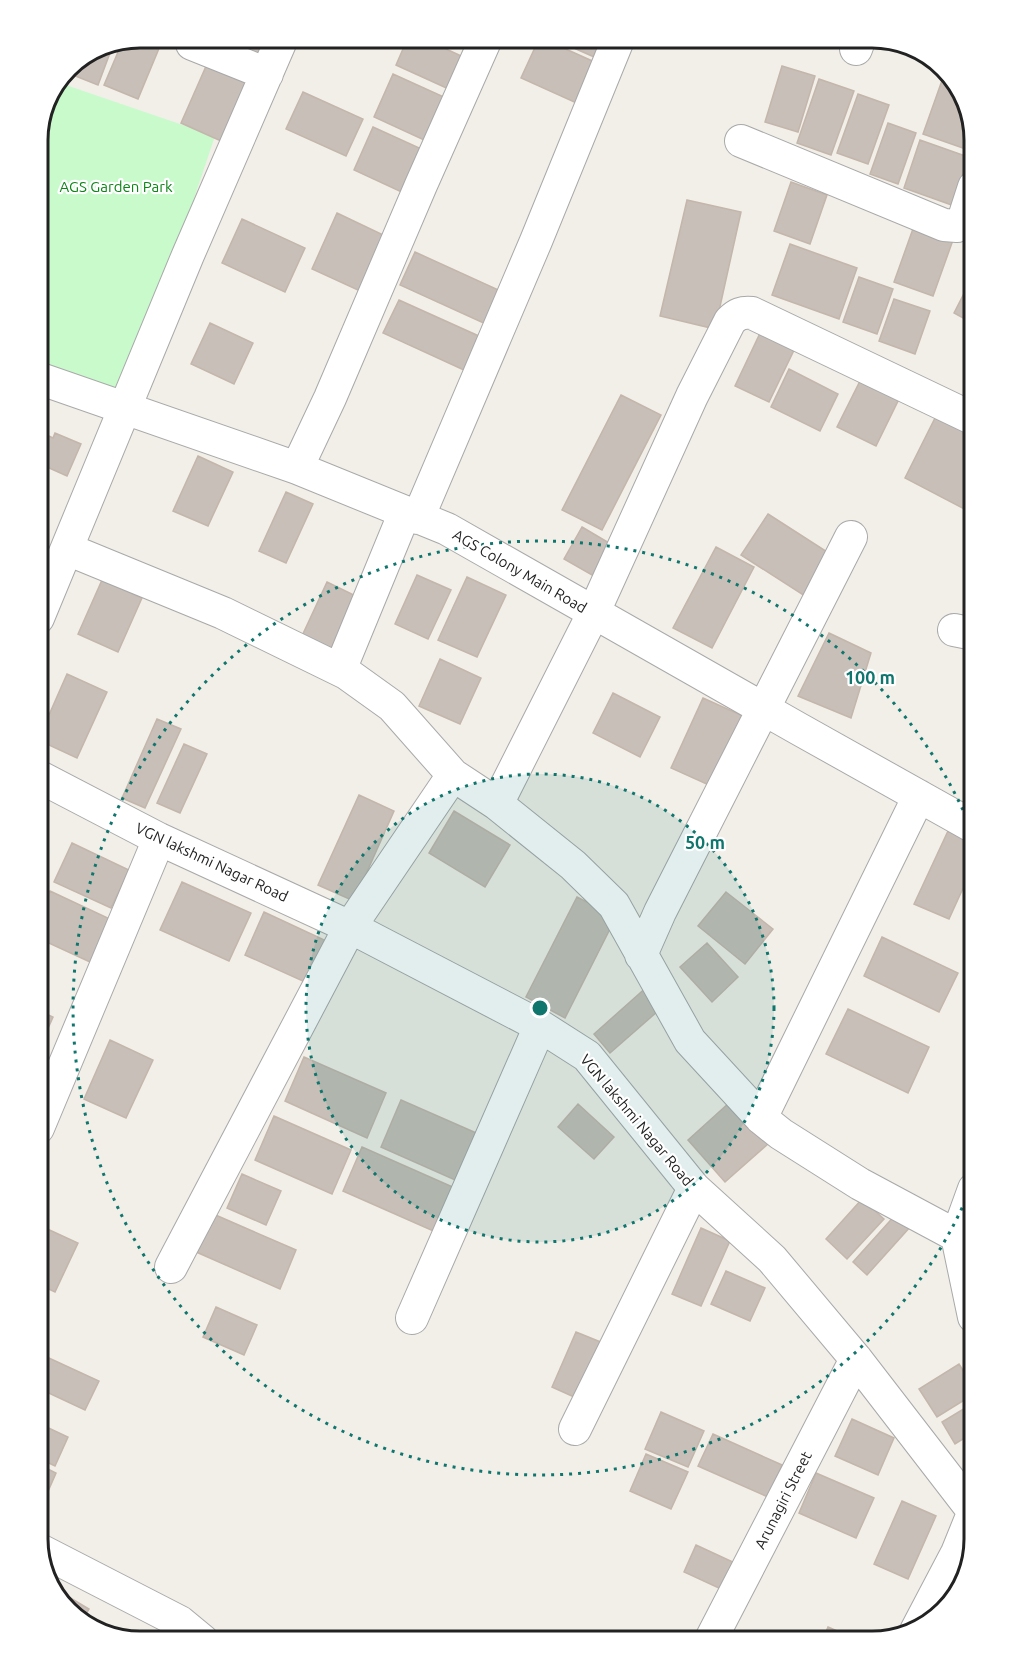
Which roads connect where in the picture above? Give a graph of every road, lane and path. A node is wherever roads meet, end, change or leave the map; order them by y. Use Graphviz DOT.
graph roads {
  1 [pos="202,48"];
  2 [pos="278,48"];
  3 [pos="482,48"];
  4 [pos="615,48"];
  5 [pos="267,74"];
  6 [pos="741,141"];
  7 [pos="964,218"];
  8 [pos="48,381"];
  9 [pos="126,408"];
  10 [pos="964,413"];
  11 [pos="297,468"];
  12 [pos="412,515"];
  13 [pos="851,537"];
  14 [pos="67,549"];
  15 [pos="48,594"];
  16 [pos="593,614"];
  17 [pos="340,670"];
  18 [pos="765,710"];
  19 [pos="453,775"];
  20 [pos="48,781"];
  21 [pos="919,796"];
  22 [pos="497,804"];
  23 [pos="964,820"];
  24 [pos="159,839"];
  25 [pos="350,927"];
  26 [pos="640,955"];
  27 [pos="540,1026"];
  28 [pos="48,1104"];
  29 [pos="760,1118"];
  30 [pos="694,1188"];
  31 [pos="964,1239"];
  32 [pos="171,1267"];
  33 [pos="412,1318"];
  34 [pos="856,1359"];
  35 [pos="575,1430"];
  36 [pos="964,1498"];
  37 [pos="964,1536"];
  38 [pos="50,1555"];
  39 [pos="925,1614"];
  40 [pos="191,1631"];
  41 [pos="715,1631"];
  1 -- 5 [label="street"];
  2 -- 5 [label="street"];
  3 -- 11 [label="street"];
  4 -- 12 [label="street"];
  5 -- 9 [label="street"];
  6 -- 7 [label="street"];
  8 -- 9 [label="street, AGS Colony Main Road"];
  9 -- 11 [label="street, AGS Colony Main Road"];
  9 -- 14 [label="street"];
  10 -- 16 [label="street"];
  11 -- 12 [label="street, AGS Colony Main Road"];
  12 -- 16 [label="street, AGS Colony Main Road"];
  12 -- 17 [label="street"];
  13 -- 18 [label="street"];
  14 -- 15 [label="street"];
  14 -- 17 [label="street"];
  16 -- 18 [label="street, AGS Colony Main Road"];
  16 -- 22 [label="street"];
  17 -- 19 [label="street"];
  18 -- 21 [label="street, AGS Colony Main Road"];
  18 -- 26 [label="street"];
  19 -- 22 [label="street"];
  19 -- 25 [label="street"];
  20 -- 24 [label="street, VGN lakshmi Nagar Road"];
  21 -- 23 [label="street, AGS Colony Main Road"];
  21 -- 29 [label="street"];
  22 -- 26 [label="street"];
  24 -- 25 [label="street, VGN lakshmi Nagar Road"];
  24 -- 28 [label="street"];
  25 -- 27 [label="street, VGN lakshmi Nagar Road"];
  25 -- 32 [label="street"];
  26 -- 29 [label="street"];
  27 -- 30 [label="street, VGN lakshmi Nagar Road"];
  27 -- 33 [label="street"];
  29 -- 31 [label="street"];
  30 -- 34 [label="street, VGN lakshmi Nagar Road"];
  30 -- 35 [label="street"];
  34 -- 36 [label="street, VGN lakshmi Nagar Road"];
  34 -- 41 [label="street, Arunagiri Street"];
  37 -- 39 [label="street"];
  38 -- 40 [label="street"];
}
